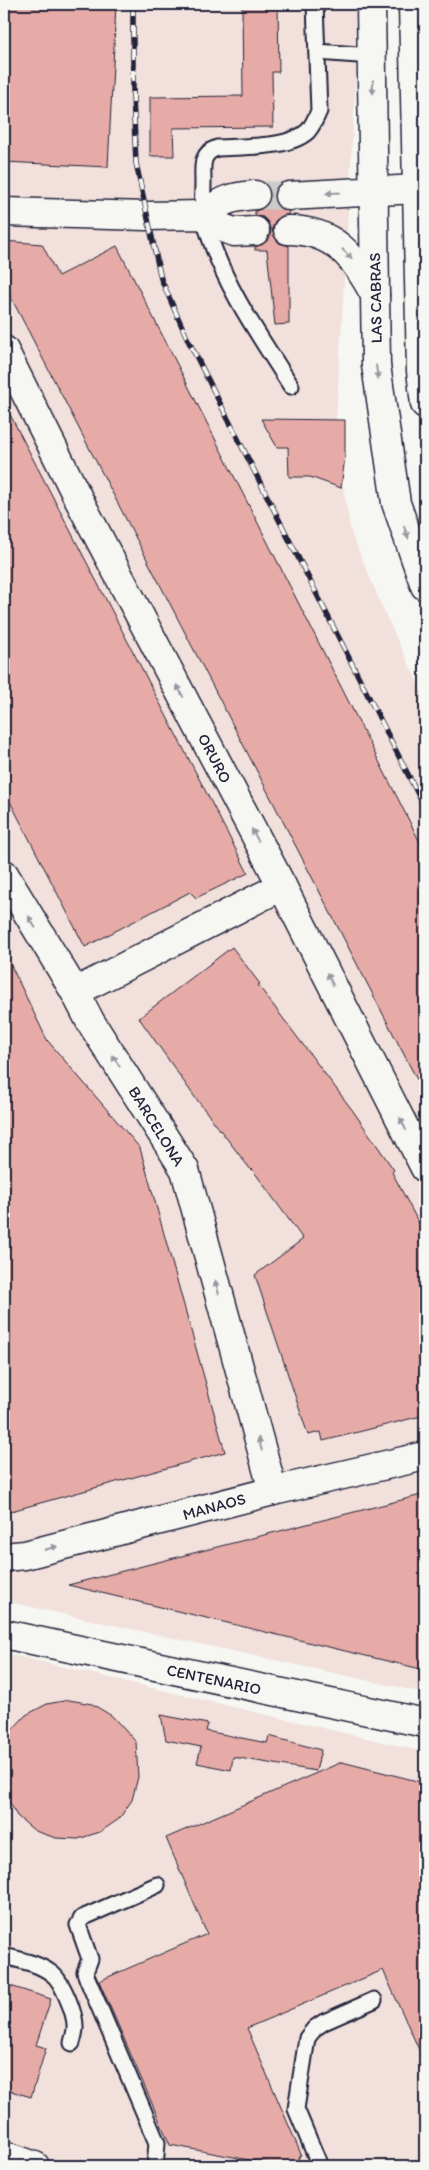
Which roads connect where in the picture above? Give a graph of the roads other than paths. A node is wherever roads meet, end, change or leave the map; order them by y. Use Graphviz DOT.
graph roads {
  1 [pos="315,4"];
  2 [pos="371,4"];
  3 [pos="413,4"];
  4 [pos="317,52"];
  5 [pos="372,56"];
  6 [pos="420,151"];
  7 [pos="417,189"];
  8 [pos="374,191"];
  9 [pos="256,195"];
  10 [pos="289,196"];
  11 [pos="4,212"];
  12 [pos="202,215"];
  13 [pos="422,217"];
  14 [pos="256,230"];
  15 [pos="288,230"];
  16 [pos="375,295"];
  17 [pos="4,350"];
  18 [pos="290,386"];
  19 [pos="425,404"];
  20 [pos="425,586"];
  21 [pos="4,874"];
  22 [pos="282,886"];
  23 [pos="75,992"];
  24 [pos="425,1168"];
  25 [pos="425,1456"];
  26 [pos="273,1491"];
  27 [pos="4,1557"];
  28 [pos="4,1634"];
  29 [pos="425,1723"];
  30 [pos="157,1885"];
  31 [pos="4,1956"];
  32 [pos="374,2000"];
  33 [pos="72,2043"];
  34 [pos="4,2155"];
  35 [pos="32,2165"];
  36 [pos="155,2166"];
  37 [pos="320,2166"];
  1 -- 4 [label="lane"];
  2 -- 5 [label="street, LAS CABRAS"];
  3 -- 6 [label="street"];
  4 -- 5 [label="lane"];
  4 -- 12 [label="lane"];
  5 -- 8 [label="street, LAS CABRAS, one-way"];
  6 -- 7 [label="street"];
  7 -- 8 [label="street"];
  7 -- 13 [label="street"];
  8 -- 10 [label="street, one-way"];
  8 -- 16 [label="street, LAS CABRAS"];
  9 -- 12 [label="street"];
  11 -- 12 [label="street"];
  12 -- 14 [label="street"];
  12 -- 18 [label="lane"];
  13 -- 19 [label="street"];
  15 -- 16 [label="street, one-way"];
  16 -- 20 [label="street, LAS CABRAS, one-way"];
  22 -- 17 [label="street, ORURO, one-way"];
  23 -- 21 [label="street, BARCELONA, one-way"];
  22 -- 23 [label="street"];
  24 -- 22 [label="street, ORURO, one-way"];
  26 -- 23 [label="street, BARCELONA, one-way"];
  25 -- 26 [label="street, MANAOS"];
  27 -- 26 [label="street, MANAOS, one-way"];
  28 -- 29 [label="street, CENTENARIO"];
  30 -- 36 [label="lane"];
  31 -- 33 [label="lane"];
  32 -- 37 [label="lane"];
  34 -- 35 [label="street"];
}
